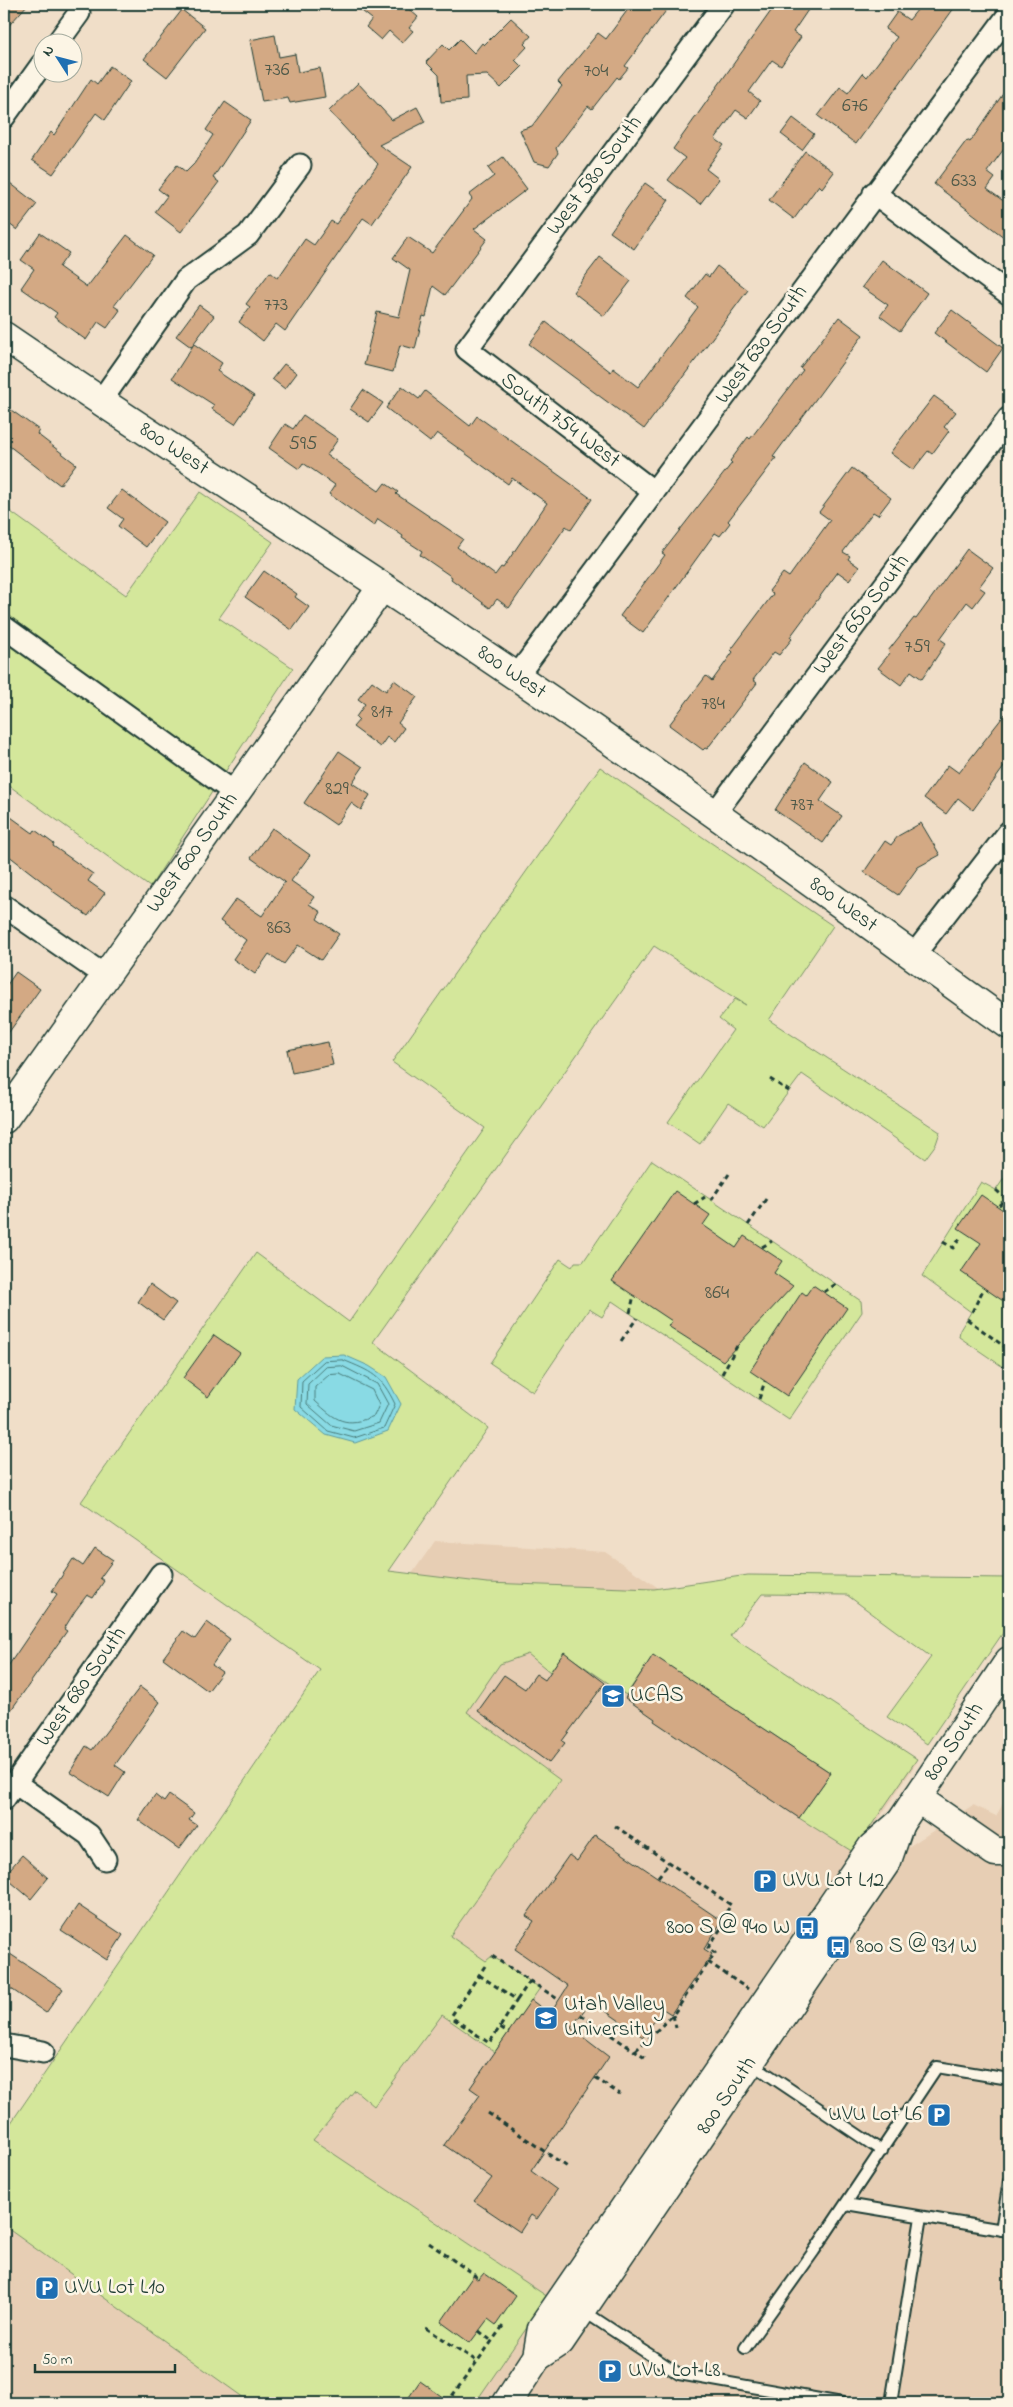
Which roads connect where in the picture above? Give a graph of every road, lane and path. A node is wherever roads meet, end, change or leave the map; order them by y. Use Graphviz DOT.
graph roads {
  1 [pos="724,4"];
  2 [pos="79,13"];
  3 [pos="1009,14"];
  4 [pos="65,32"];
  5 [pos="32,78"];
  6 [pos="4,117"];
  7 [pos="300,165"];
  8 [pos="874,193"];
  9 [pos="1009,294"];
  10 [pos="4,336"];
  11 [pos="467,349"];
  12 [pos="100,402"];
  13 [pos="1009,418"];
  14 [pos="654,492"];
  15 [pos="382,587"];
  16 [pos="4,627"];
  17 [pos="516,676"];
  18 [pos="235,793"];
  19 [pos="715,813"];
  20 [pos="1009,832"];
  21 [pos="4,906"];
  22 [pos="914,956"];
  23 [pos="105,976"];
  24 [pos="1009,1025"];
  25 [pos="770,1079"];
  26 [pos="789,1091"];
  27 [pos="4,1119"];
  28 [pos="729,1174"];
  29 [pos="996,1190"];
  30 [pos="705,1197"];
  31 [pos="766,1199"];
  32 [pos="711,1200"];
  33 [pos="694,1204"];
  34 [pos="998,1206"];
  35 [pos="748,1225"];
  36 [pos="962,1236"];
  37 [pos="772,1241"];
  38 [pos="943,1242"];
  39 [pos="762,1247"];
  40 [pos="836,1284"];
  41 [pos="984,1288"];
  42 [pos="824,1292"];
  43 [pos="634,1295"];
  44 [pos="972,1312"];
  45 [pos="630,1313"];
  46 [pos="638,1318"];
  47 [pos="967,1319"];
  48 [pos="621,1341"];
  49 [pos="737,1346"];
  50 [pos="1009,1350"];
  51 [pos="722,1374"];
  52 [pos="765,1381"];
  53 [pos="759,1399"];
  54 [pos="161,1574"];
  55 [pos="1009,1661"];
  56 [pos="9,1791"];
  57 [pos="917,1798"];
  58 [pos="615,1826"];
  59 [pos="1009,1852"];
  60 [pos="105,1859"];
  61 [pos="668,1863"];
  62 [pos="658,1878"];
  63 [pos="492,1956"];
  64 [pos="708,1962"];
  65 [pos="485,1966"];
  66 [pos="479,1975"];
  67 [pos="530,1981"];
  68 [pos="772,1997"];
  69 [pos="517,2000"];
  70 [pos="559,2000"];
  71 [pos="581,2015"];
  72 [pos="673,2016"];
  73 [pos="500,2027"];
  74 [pos="676,2028"];
  75 [pos="509,2033"];
  76 [pos="4,2045"];
  77 [pos="635,2051"];
  78 [pos="43,2052"];
  79 [pos="648,2060"];
  80 [pos="750,2062"];
  81 [pos="595,2078"];
  82 [pos="1009,2079"];
  83 [pos="620,2094"];
  84 [pos="488,2113"];
  85 [pos="882,2151"];
  86 [pos="569,2168"];
  87 [pos="1009,2181"];
  88 [pos="846,2204"];
  89 [pos="921,2217"];
  90 [pos="1005,2230"];
  91 [pos="429,2243"];
  92 [pos="600,2245"];
  93 [pos="480,2278"];
  94 [pos="582,2310"];
  95 [pos="503,2326"];
  96 [pos="426,2328"];
  97 [pos="479,2331"];
  98 [pos="493,2342"];
  99 [pos="744,2348"];
  100 [pos="537,2357"];
  101 [pos="478,2362"];
  102 [pos="447,2403"];
  103 [pos="507,2403"];
  104 [pos="842,2403"];
  105 [pos="891,2403"];
  1 -- 11 [label="street, West 580 South"];
  2 -- 4 [label="street"];
  3 -- 8 [label="street, West 630 South"];
  5 -- 6 [label="street"];
  7 -- 12 [label="street"];
  8 -- 9 [label="street"];
  8 -- 14 [label="street, West 630 South"];
  10 -- 12 [label="street, 800 West"];
  11 -- 14 [label="street, South 754 West"];
  12 -- 15 [label="street, 800 West"];
  13 -- 19 [label="street, West 650 South"];
  14 -- 17 [label="street, West 630 South"];
  15 -- 17 [label="street, 800 West"];
  15 -- 18 [label="street, West 600 South"];
  16 -- 18 [label="street"];
  17 -- 19 [label="street, 800 West"];
  18 -- 23 [label="street, West 600 South"];
  19 -- 22 [label="street, 800 West"];
  20 -- 22 [label="street"];
  21 -- 23 [label="street"];
  22 -- 24 [label="street, 800 West"];
  23 -- 27 [label="street, West 600 South"];
  25 -- 26 [label="path"];
  28 -- 32 [label="path"];
  29 -- 34 [label="path"];
  30 -- 33 [label="path"];
  31 -- 35 [label="path"];
  36 -- 38 [label="path"];
  37 -- 39 [label="path"];
  40 -- 42 [label="path"];
  41 -- 44 [label="path"];
  43 -- 45 [label="path"];
  46 -- 48 [label="path"];
  47 -- 50 [label="path"];
  49 -- 51 [label="path"];
  52 -- 53 [label="path"];
  54 -- 56 [label="street, West 680 South"];
  55 -- 57 [label="street, 800 South"];
  56 -- 60 [label="street"];
  57 -- 59 [label="street"];
  57 -- 68 [label="street, 800 South"];
  58 -- 61 [label="path"];
  61 -- 62 [label="path"];
  61 -- 64 [label="path"];
  63 -- 67 [label="path"];
  64 -- 68 [label="path"];
  64 -- 72 [label="path"];
  65 -- 66 [label="path"];
  66 -- 69 [label="path"];
  66 -- 73 [label="path"];
  67 -- 69 [label="path"];
  67 -- 70 [label="path"];
  68 -- 80 [label="street, 800 South"];
  68 -- 92 [label="street, 800 South"];
  69 -- 73 [label="path"];
  71 -- 77 [label="path"];
  72 -- 74 [label="path"];
  72 -- 77 [label="path"];
  73 -- 75 [label="path"];
  76 -- 78 [label="street"];
  77 -- 79 [label="path"];
  80 -- 85 [label="lane"];
  80 -- 94 [label="street, 800 South"];
  81 -- 83 [label="path"];
  82 -- 85 [label="lane"];
  84 -- 86 [label="path"];
  85 -- 88 [label="lane"];
  87 -- 90 [label="lane"];
  88 -- 89 [label="lane"];
  88 -- 99 [label="lane"];
  89 -- 90 [label="lane"];
  89 -- 105 [label="lane"];
  91 -- 93 [label="path"];
  92 -- 94 [label="street"];
  92 -- 100 [label="street, 800 South"];
  94 -- 100 [label="street, 800 South"];
  94 -- 104 [label="lane"];
  95 -- 98 [label="path"];
  96 -- 101 [label="path"];
  97 -- 98 [label="path"];
  98 -- 101 [label="path"];
  100 -- 103 [label="street, 800 South"];
  101 -- 102 [label="path"];
}
